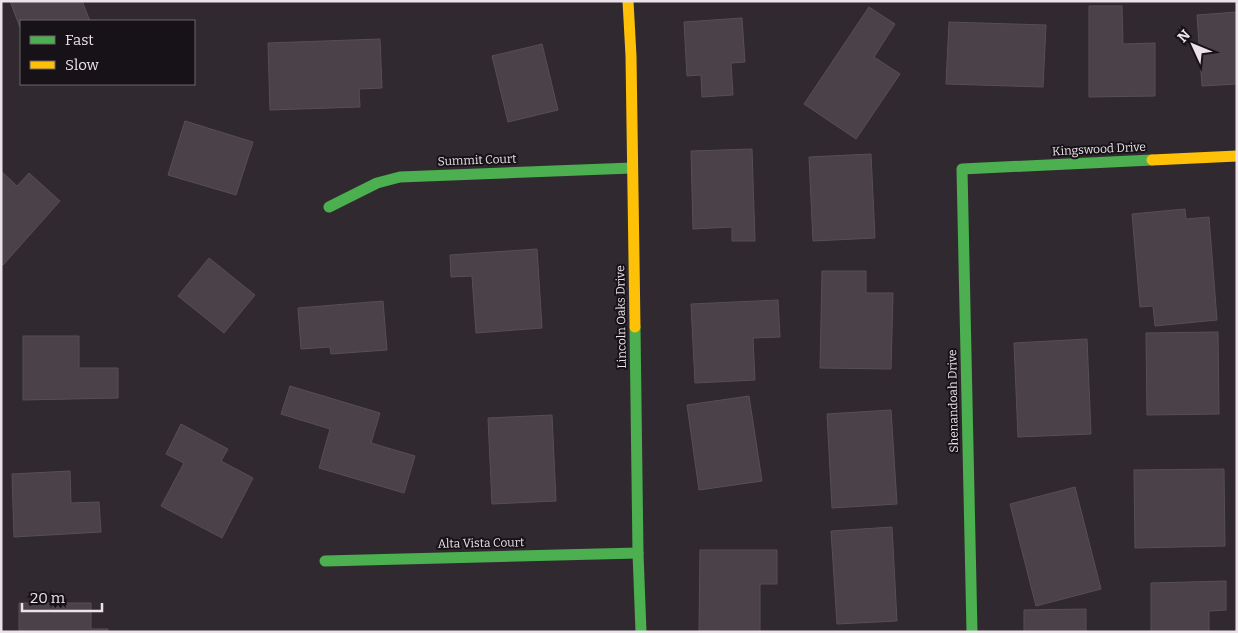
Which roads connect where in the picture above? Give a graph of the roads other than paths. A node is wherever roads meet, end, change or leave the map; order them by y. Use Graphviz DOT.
graph roads {
  1 [pos="628,1"];
  2 [pos="1237,156"];
  3 [pos="632,168"];
  4 [pos="962,169"];
  5 [pos="329,207"];
  6 [pos="638,553"];
  7 [pos="325,561"];
  8 [pos="641,632"];
  9 [pos="972,632"];
  1 -- 3 [label="street, Lincoln Oaks Drive"];
  2 -- 4 [label="street, Kingswood Drive"];
  3 -- 5 [label="street, Summit Court"];
  3 -- 6 [label="street, Lincoln Oaks Drive"];
  4 -- 9 [label="street, Shenandoah Drive"];
  6 -- 7 [label="street, Alta Vista Court"];
  6 -- 8 [label="street, Lincoln Oaks Drive"];
}
